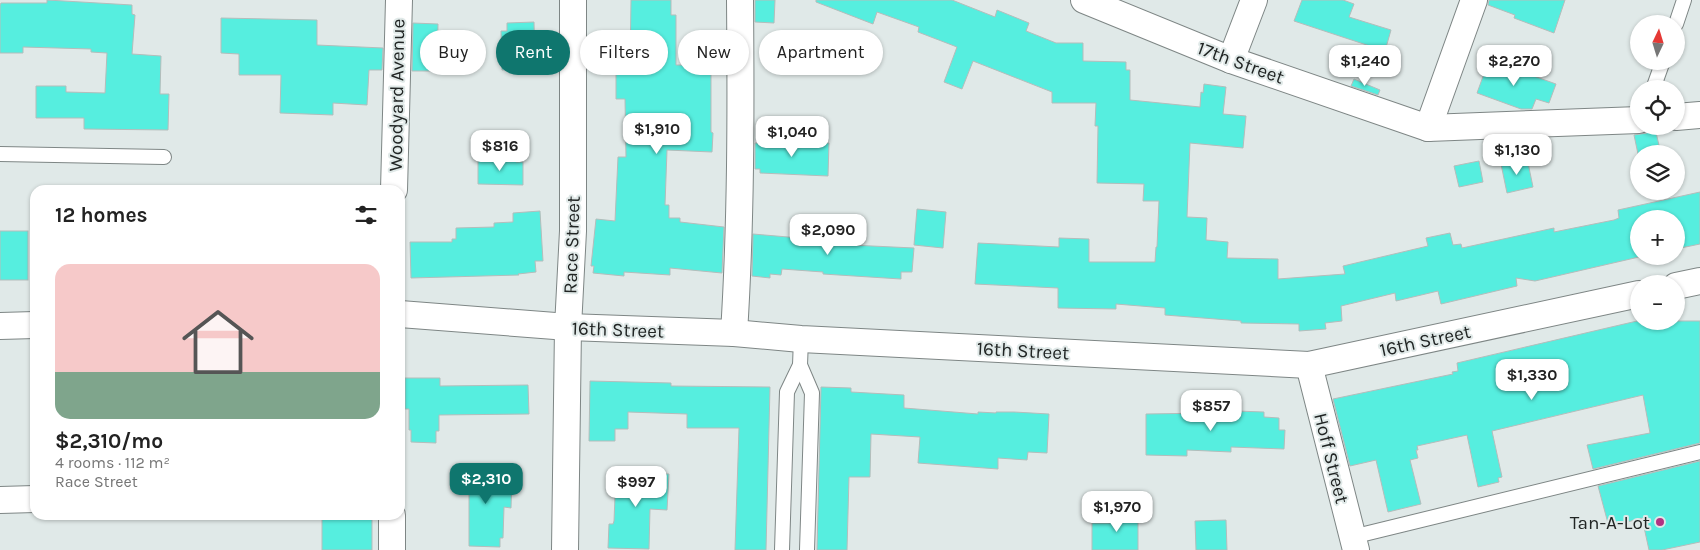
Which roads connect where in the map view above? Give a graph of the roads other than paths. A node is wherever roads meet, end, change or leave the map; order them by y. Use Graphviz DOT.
graph roads {
  1 [pos="399,0"];
  2 [pos="573,0"];
  3 [pos="740,0"];
  4 [pos="1086,0"];
  5 [pos="1254,0"];
  6 [pos="1474,0"];
  7 [pos="1684,0"];
  8 [pos="1679,15"];
  9 [pos="1231,60"];
  10 [pos="1700,115"];
  11 [pos="1685,116"];
  12 [pos="1630,120"];
  13 [pos="1428,128"];
  14 [pos="0,154"];
  15 [pos="164,157"];
  16 [pos="394,185"];
  17 [pos="1700,281"];
  18 [pos="1685,284"];
  19 [pos="1630,296"];
  20 [pos="405,314"];
  21 [pos="30,325"];
  22 [pos="0,326"];
  23 [pos="568,327"];
  24 [pos="734,333"];
  25 [pos="801,339"];
  26 [pos="800,365"];
  27 [pos="1309,365"];
  28 [pos="1700,452"];
  29 [pos="30,499"];
  30 [pos="0,500"];
  31 [pos="392,520"];
  32 [pos="1354,543"];
  33 [pos="392,550"];
  34 [pos="565,550"];
  35 [pos="782,550"];
  36 [pos="807,550"];
  1 -- 16 [label="street, Woodyard Avenue"];
  2 -- 23 [label="street, Race Street"];
  3 -- 24 [label="street"];
  4 -- 9 [label="street, 17th Street"];
  5 -- 9 [label="street"];
  6 -- 13 [label="street"];
  7 -- 8 [label="lane"];
  9 -- 13 [label="street, 17th Street"];
  10 -- 11 [label="street"];
  12 -- 13 [label="street, 17th Street"];
  14 -- 15 [label="lane"];
  17 -- 18 [label="street"];
  19 -- 27 [label="street, 16th Street"];
  20 -- 23 [label="street, 16th Street"];
  21 -- 22 [label="street"];
  23 -- 24 [label="street, 16th Street"];
  23 -- 34 [label="street, Race Street"];
  24 -- 25 [label="street, 16th Street"];
  25 -- 26 [label="lane"];
  25 -- 27 [label="street, 16th Street"];
  26 -- 35 [label="lane"];
  26 -- 36 [label="lane"];
  27 -- 32 [label="street, Hoff Street"];
  28 -- 32 [label="lane"];
  29 -- 30 [label="street"];
  31 -- 33 [label="street"];
}
